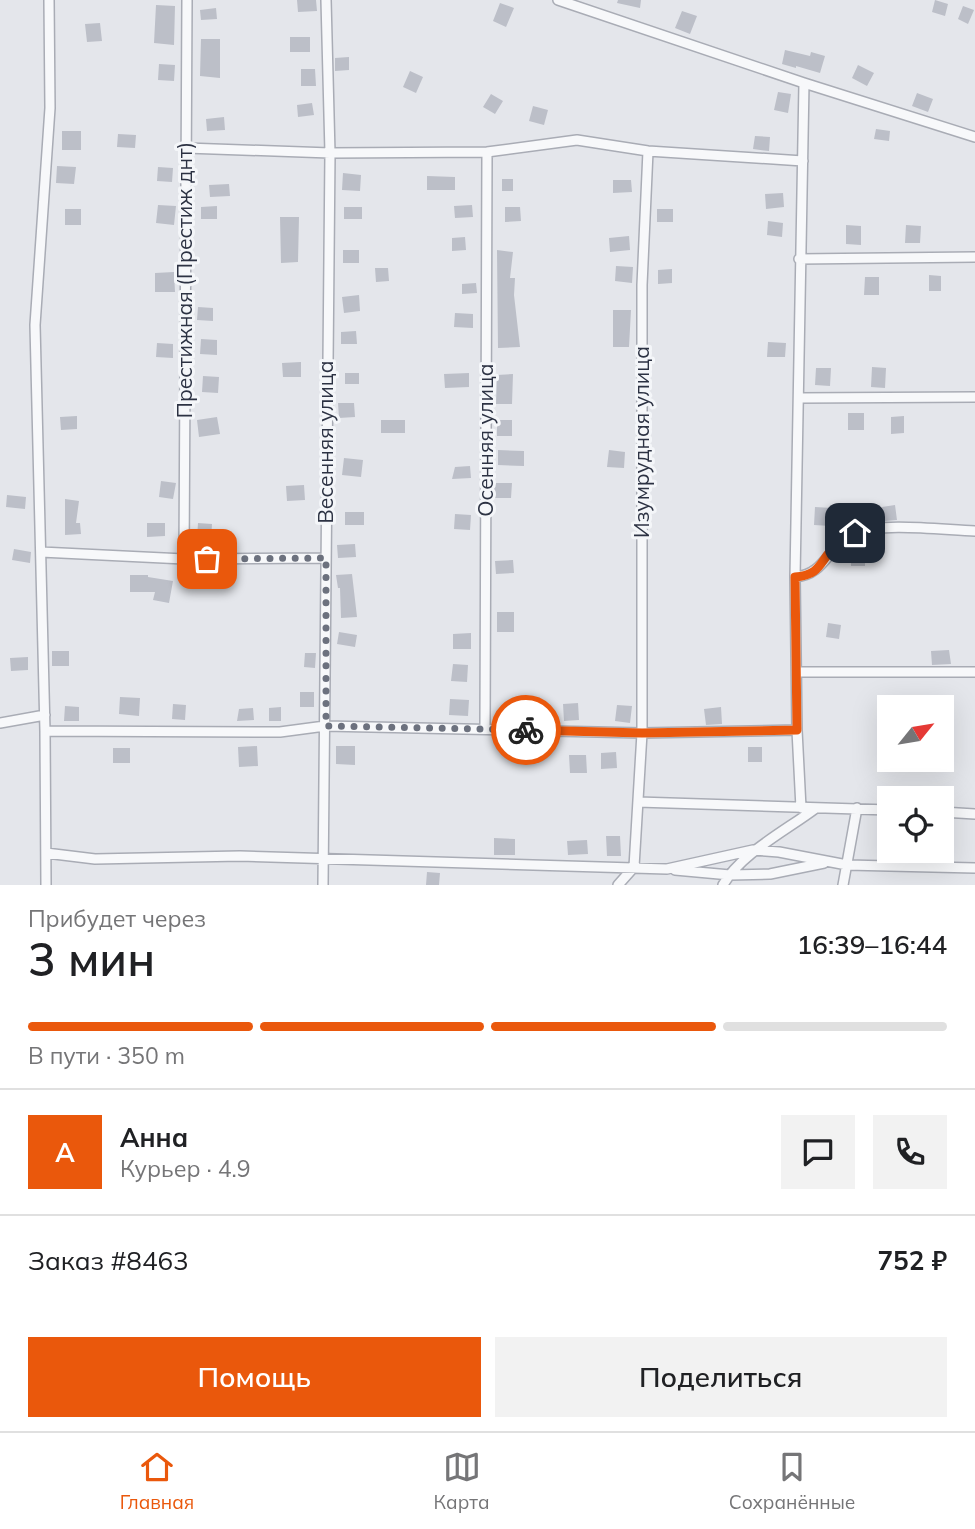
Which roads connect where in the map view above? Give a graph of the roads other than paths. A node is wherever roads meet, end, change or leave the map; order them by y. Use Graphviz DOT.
graph roads {
  1 [pos="49,0"];
  2 [pos="187,0"];
  3 [pos="326,0"];
  4 [pos="558,0"];
  5 [pos="597,0"];
  6 [pos="597,12"];
  7 [pos="804,83"];
  8 [pos="975,136"];
  9 [pos="187,148"];
  10 [pos="648,151"];
  11 [pos="487,152"];
  12 [pos="330,153"];
  13 [pos="803,161"];
  14 [pos="975,257"];
  15 [pos="799,260"];
  16 [pos="975,397"];
  17 [pos="799,398"];
  18 [pos="975,531"];
  19 [pos="41,552"];
  20 [pos="326,558"];
  21 [pos="184,559"];
  22 [pos="795,577"];
  23 [pos="797,672"];
  24 [pos="975,672"];
  25 [pos="45,715"];
  26 [pos="0,723"];
  27 [pos="326,726"];
  28 [pos="485,729"];
  29 [pos="797,730"];
  30 [pos="45,731"];
  31 [pos="642,733"];
  32 [pos="638,802"];
  33 [pos="801,808"];
  34 [pos="816,808"];
  35 [pos="857,808"];
  36 [pos="877,809"];
  37 [pos="954,813"];
  38 [pos="975,814"];
  39 [pos="753,850"];
  40 [pos="46,853"];
  41 [pos="324,859"];
  42 [pos="829,862"];
  43 [pos="846,865"];
  44 [pos="634,867"];
  45 [pos="975,868"];
  46 [pos="667,869"];
  47 [pos="730,875"];
  48 [pos="46,885"];
  49 [pos="323,885"];
  50 [pos="618,885"];
  51 [pos="723,885"];
  52 [pos="843,885"];
  1 -- 19 [label="street"];
  2 -- 9 [label="street, Престижная (Престиж днт)"];
  3 -- 12 [label="street, Весенняя улица"];
  4 -- 6 [label="street"];
  5 -- 6 [label="street"];
  6 -- 7 [label="street"];
  7 -- 8 [label="street"];
  7 -- 13 [label="street"];
  9 -- 12 [label="street"];
  9 -- 21 [label="street, Престижная (Престиж днт)"];
  10 -- 11 [label="street"];
  10 -- 13 [label="street"];
  10 -- 31 [label="street, Изумрудная улица"];
  11 -- 12 [label="street"];
  11 -- 28 [label="street, Осенняя улица"];
  12 -- 20 [label="street, Весенняя улица"];
  13 -- 15 [label="street"];
  14 -- 15 [label="street"];
  15 -- 17 [label="street"];
  16 -- 17 [label="street"];
  17 -- 22 [label="street"];
  18 -- 22 [label="street"];
  19 -- 21 [label="street"];
  19 -- 25 [label="street"];
  20 -- 21 [label="street"];
  20 -- 27 [label="street, Весенняя улица"];
  22 -- 23 [label="street"];
  23 -- 24 [label="street"];
  23 -- 29 [label="street"];
  25 -- 26 [label="street"];
  25 -- 30 [label="street"];
  27 -- 28 [label="street"];
  27 -- 30 [label="street"];
  27 -- 41 [label="street, Весенняя улица"];
  28 -- 31 [label="street"];
  29 -- 31 [label="street"];
  29 -- 33 [label="street"];
  30 -- 40 [label="street"];
  31 -- 32 [label="street, Изумрудная улица"];
  32 -- 33 [label="street"];
  32 -- 44 [label="street, Изумрудная улица"];
  33 -- 34 [label="street"];
  34 -- 35 [label="street"];
  34 -- 39 [label="street"];
  35 -- 36 [label="street"];
  35 -- 43 [label="street"];
  37 -- 38 [label="street"];
  39 -- 42 [label="street"];
  39 -- 46 [label="street"];
  39 -- 47 [label="street"];
  40 -- 41 [label="street"];
  40 -- 48 [label="street"];
  41 -- 44 [label="street"];
  41 -- 49 [label="street, Весенняя улица"];
  42 -- 43 [label="street"];
  42 -- 47 [label="street"];
  43 -- 45 [label="street"];
  43 -- 52 [label="street"];
  44 -- 46 [label="street"];
  44 -- 50 [label="street"];
  46 -- 47 [label="street"];
  47 -- 51 [label="street"];
}
